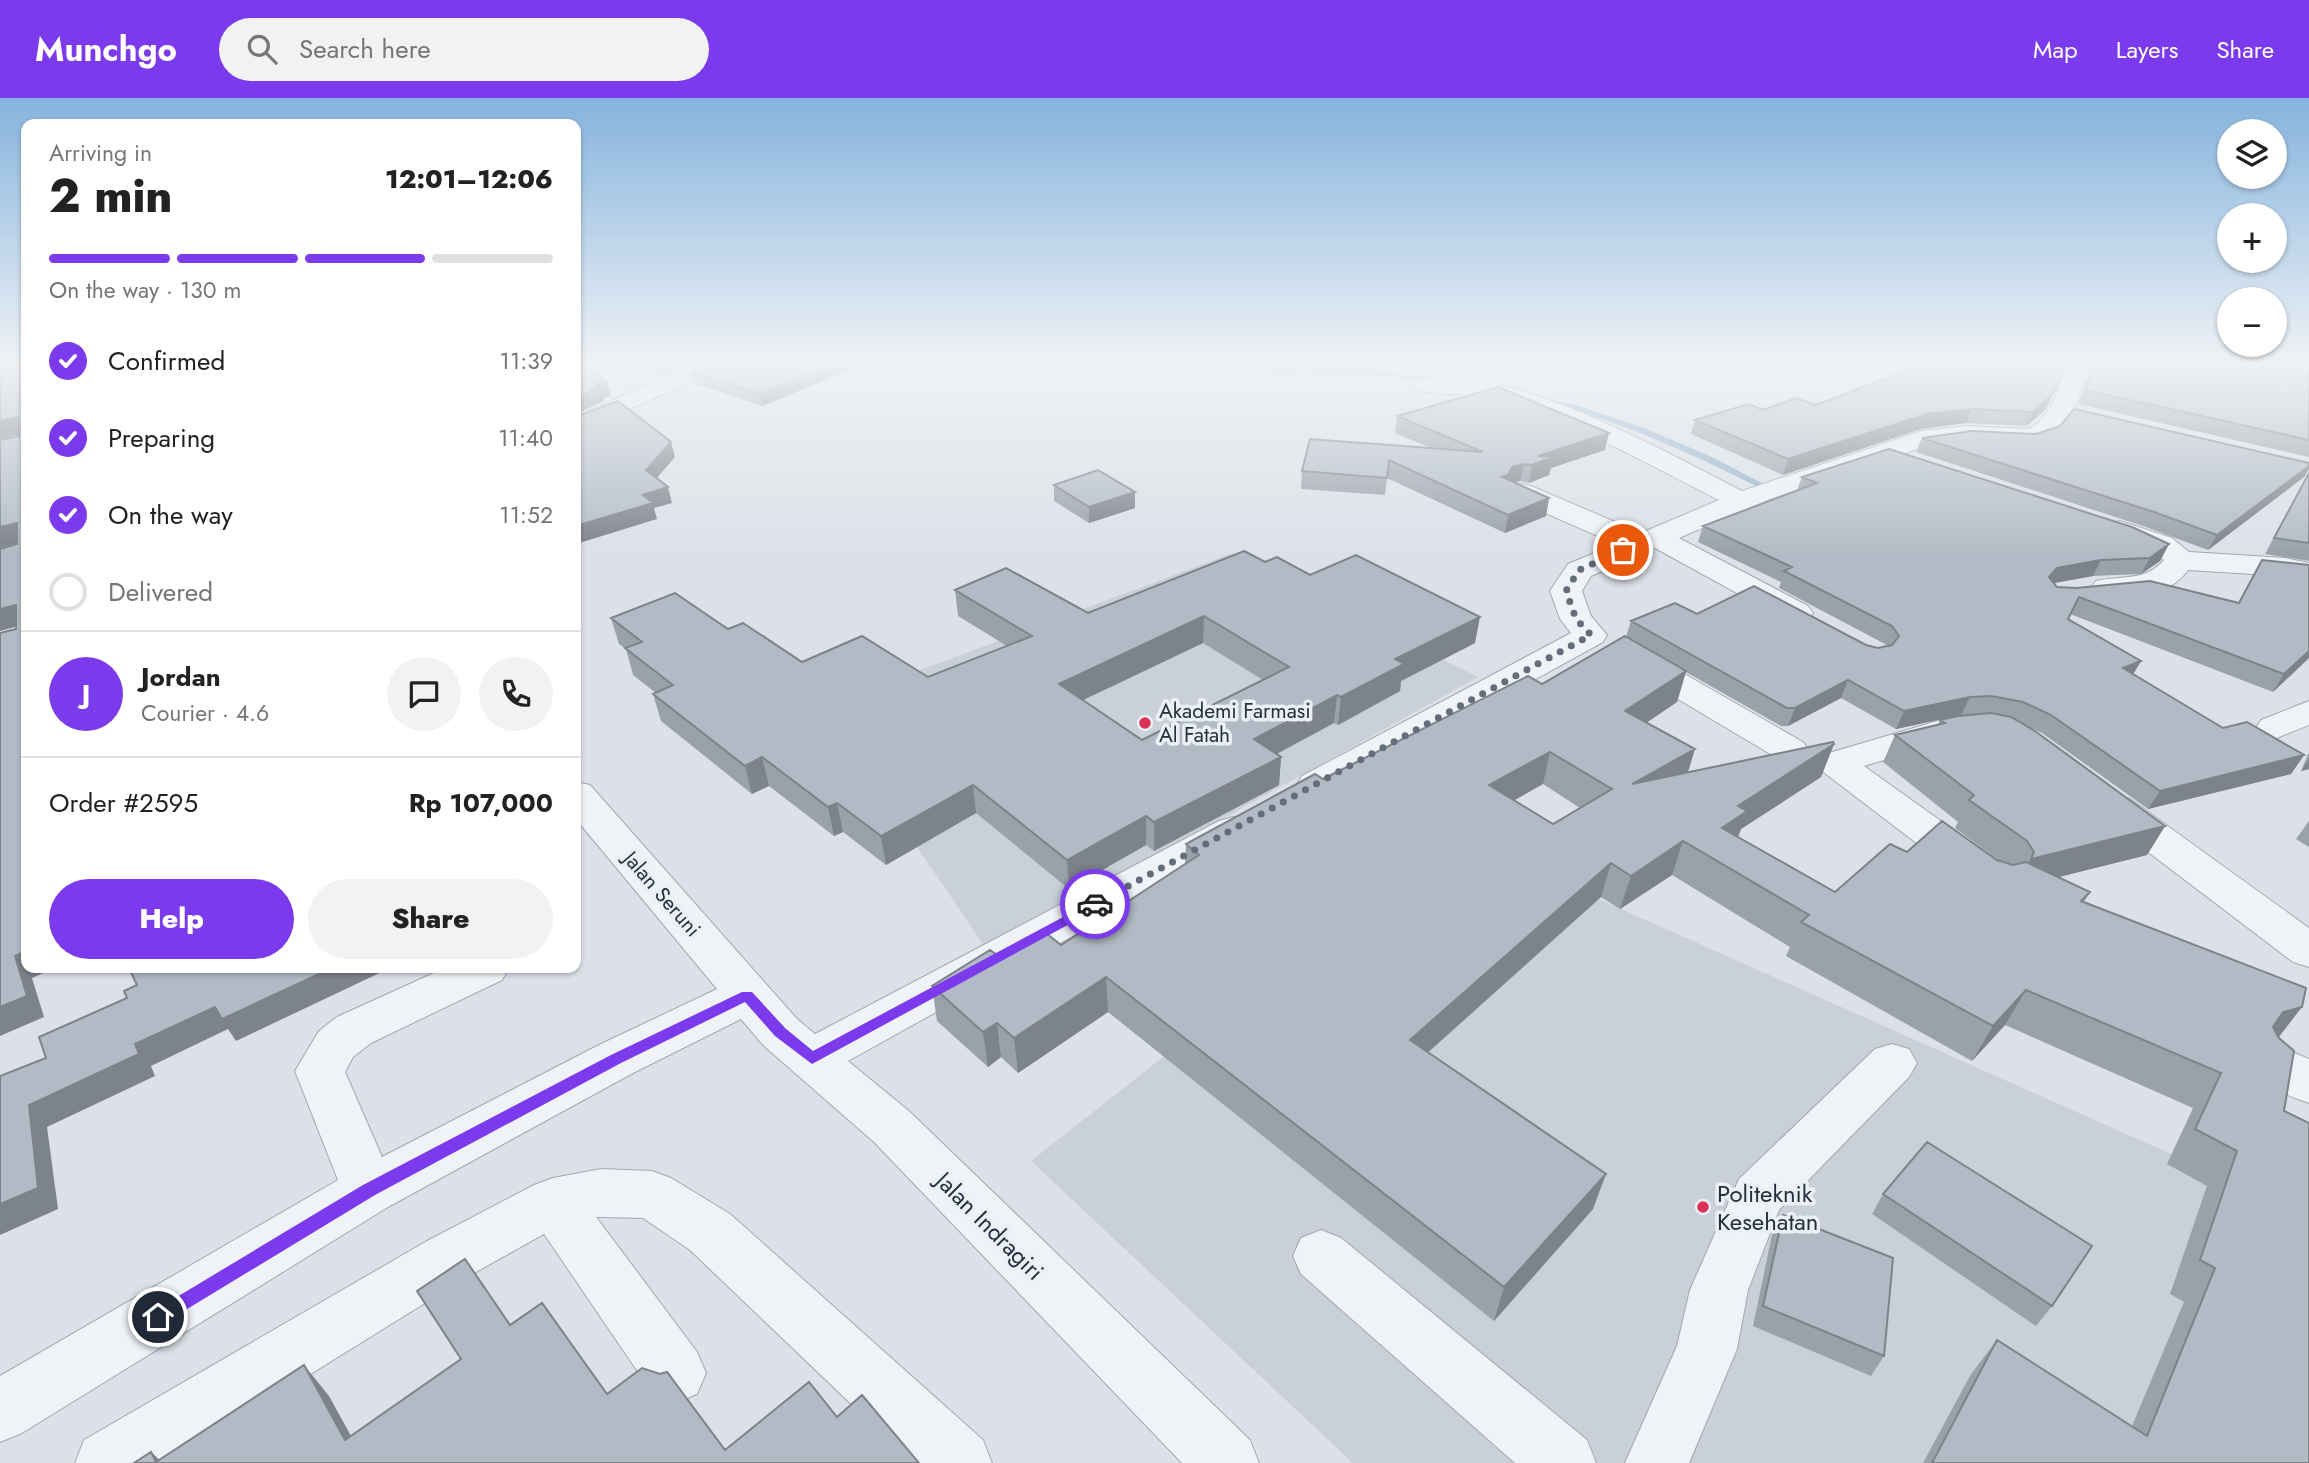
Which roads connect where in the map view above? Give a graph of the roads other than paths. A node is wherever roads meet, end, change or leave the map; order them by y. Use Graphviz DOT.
graph roads {
  1 [pos="1594,428"];
  2 [pos="2047,428"];
  3 [pos="1882,452"];
  4 [pos="1920,465"];
  5 [pos="1521,492"];
  6 [pos="1763,492"];
  7 [pos="2097,523"];
  8 [pos="1647,540"];
  9 [pos="2180,560"];
  10 [pos="2309,572"];
  11 [pos="2077,591"];
  12 [pos="1824,627"];
  13 [pos="1591,635"];
  14 [pos="2309,712"];
  15 [pos="1979,726"];
  16 [pos="2274,728"];
  17 [pos="1790,750"];
  18 [pos="2091,789"];
  19 [pos="581,800"];
  20 [pos="1995,882"];
  21 [pos="2309,951"];
  22 [pos="475,973"];
  23 [pos="747,995"];
  24 [pos="812,1058"];
  25 [pos="1892,1063"];
  26 [pos="369,1190"];
  27 [pos="553,1202"];
  28 [pos="1321,1256"];
  29 [pos="675,1373"];
  30 [pos="0,1411"];
  31 [pos="107,1463"];
  32 [pos="960,1463"];
  33 [pos="1227,1463"];
  34 [pos="1564,1463"];
  35 [pos="1657,1463"];
  1 -- 6 [label="street"];
  2 -- 3 [label="street"];
  3 -- 4 [label="street"];
  3 -- 6 [label="street"];
  5 -- 8 [label="street"];
  6 -- 8 [label="street"];
  7 -- 9 [label="street"];
  8 -- 12 [label="street"];
  8 -- 13 [label="street"];
  9 -- 10 [label="street"];
  9 -- 11 [label="street"];
  13 -- 17 [label="street"];
  13 -- 24 [label="street"];
  14 -- 16 [label="street"];
  15 -- 20 [label="street"];
  18 -- 21 [label="street"];
  19 -- 23 [label="street, Jalan Seruni"];
  22 -- 26 [label="street"];
  23 -- 24 [label="street, Jalan Indragiri"];
  23 -- 26 [label="street"];
  24 -- 33 [label="street, Jalan Indragiri"];
  25 -- 35 [label="street"];
  26 -- 30 [label="street"];
  27 -- 29 [label="street"];
  27 -- 31 [label="street"];
  27 -- 32 [label="street"];
  28 -- 34 [label="street"];
}
